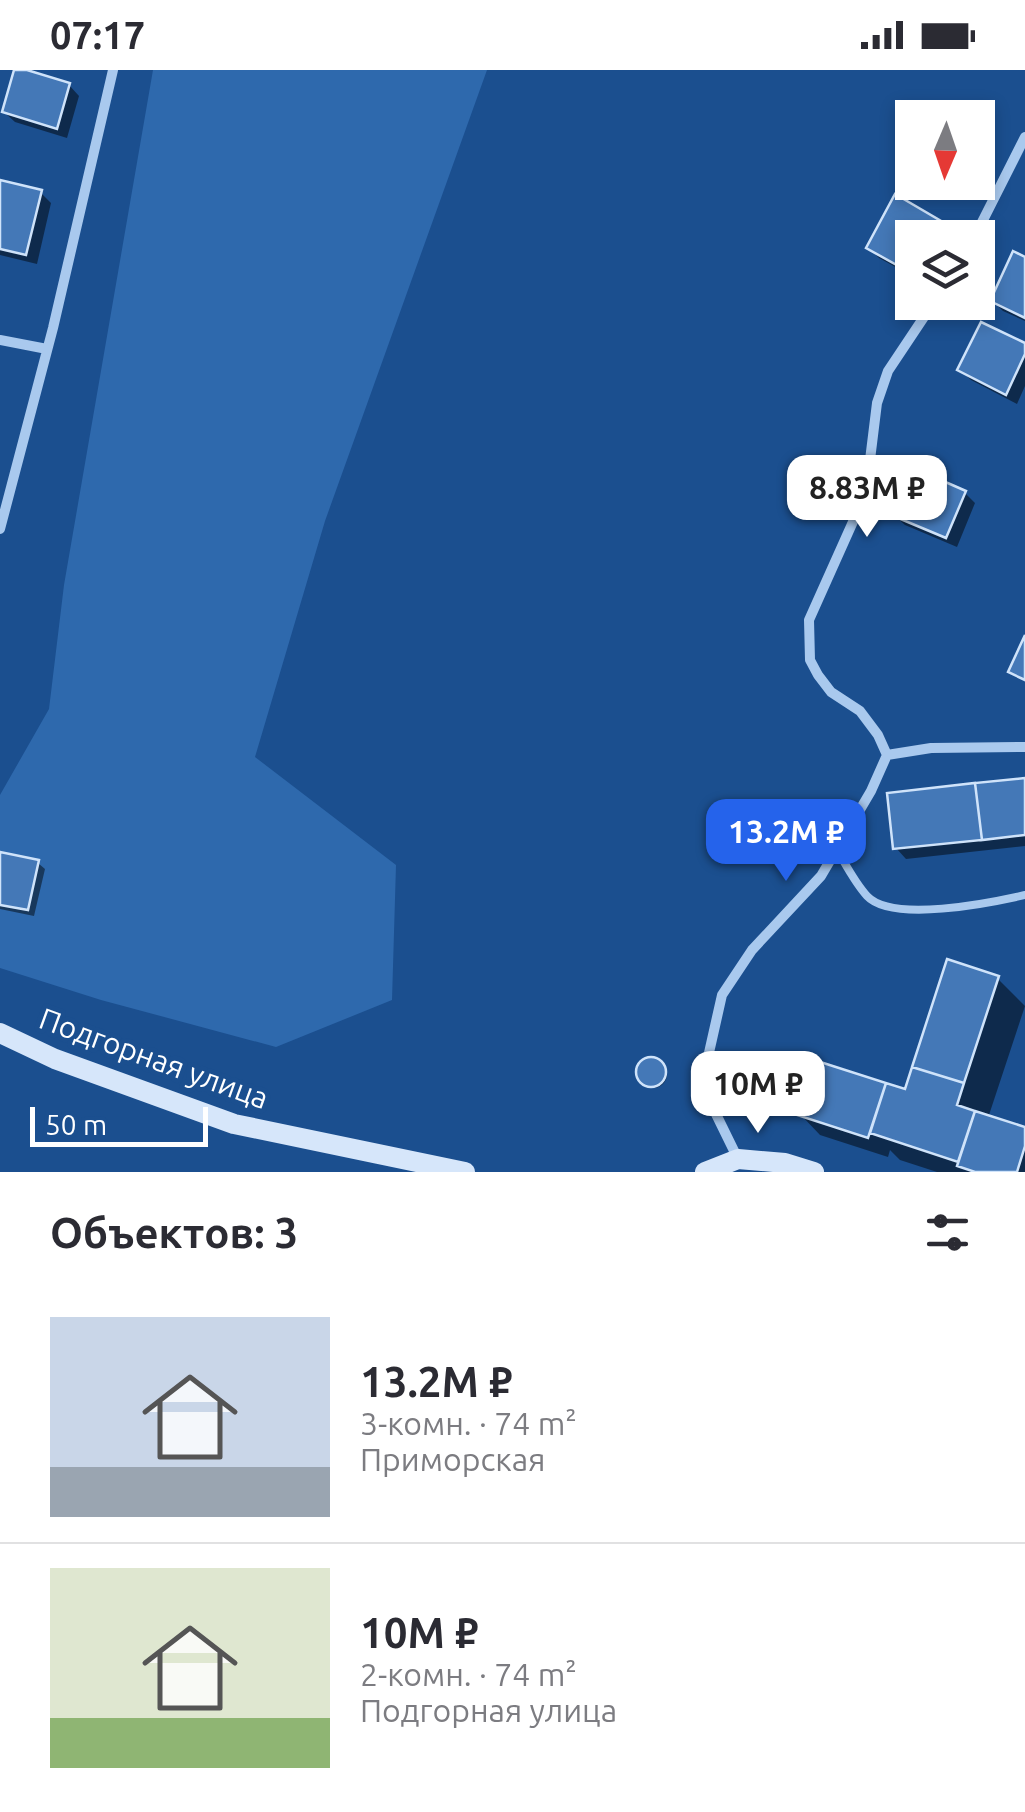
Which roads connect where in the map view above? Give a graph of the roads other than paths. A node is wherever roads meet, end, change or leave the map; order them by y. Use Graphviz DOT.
graph roads {
  1 [pos="114,70"];
  2 [pos="1025,137"];
  3 [pos="983,220"];
  4 [pos="922,320"];
  5 [pos="0,340"];
  6 [pos="47,350"];
  7 [pos="0,530"];
  8 [pos="1025,747"];
  9 [pos="887,755"];
  10 [pos="837,850"];
  11 [pos="1025,895"];
  12 [pos="0,1033"];
  13 [pos="738,1159"];
  14 [pos="465,1172"];
  15 [pos="706,1172"];
  16 [pos="814,1172"];
  1 -- 6 [label="street"];
  2 -- 3 [label="street"];
  4 -- 9 [label="street"];
  5 -- 6 [label="street"];
  6 -- 7 [label="street"];
  8 -- 9 [label="street"];
  9 -- 10 [label="street"];
  10 -- 11 [label="lane"];
  10 -- 13 [label="street"];
  12 -- 14 [label="street, Подгорная улица"];
  13 -- 15 [label="street"];
  13 -- 16 [label="street"];
}
